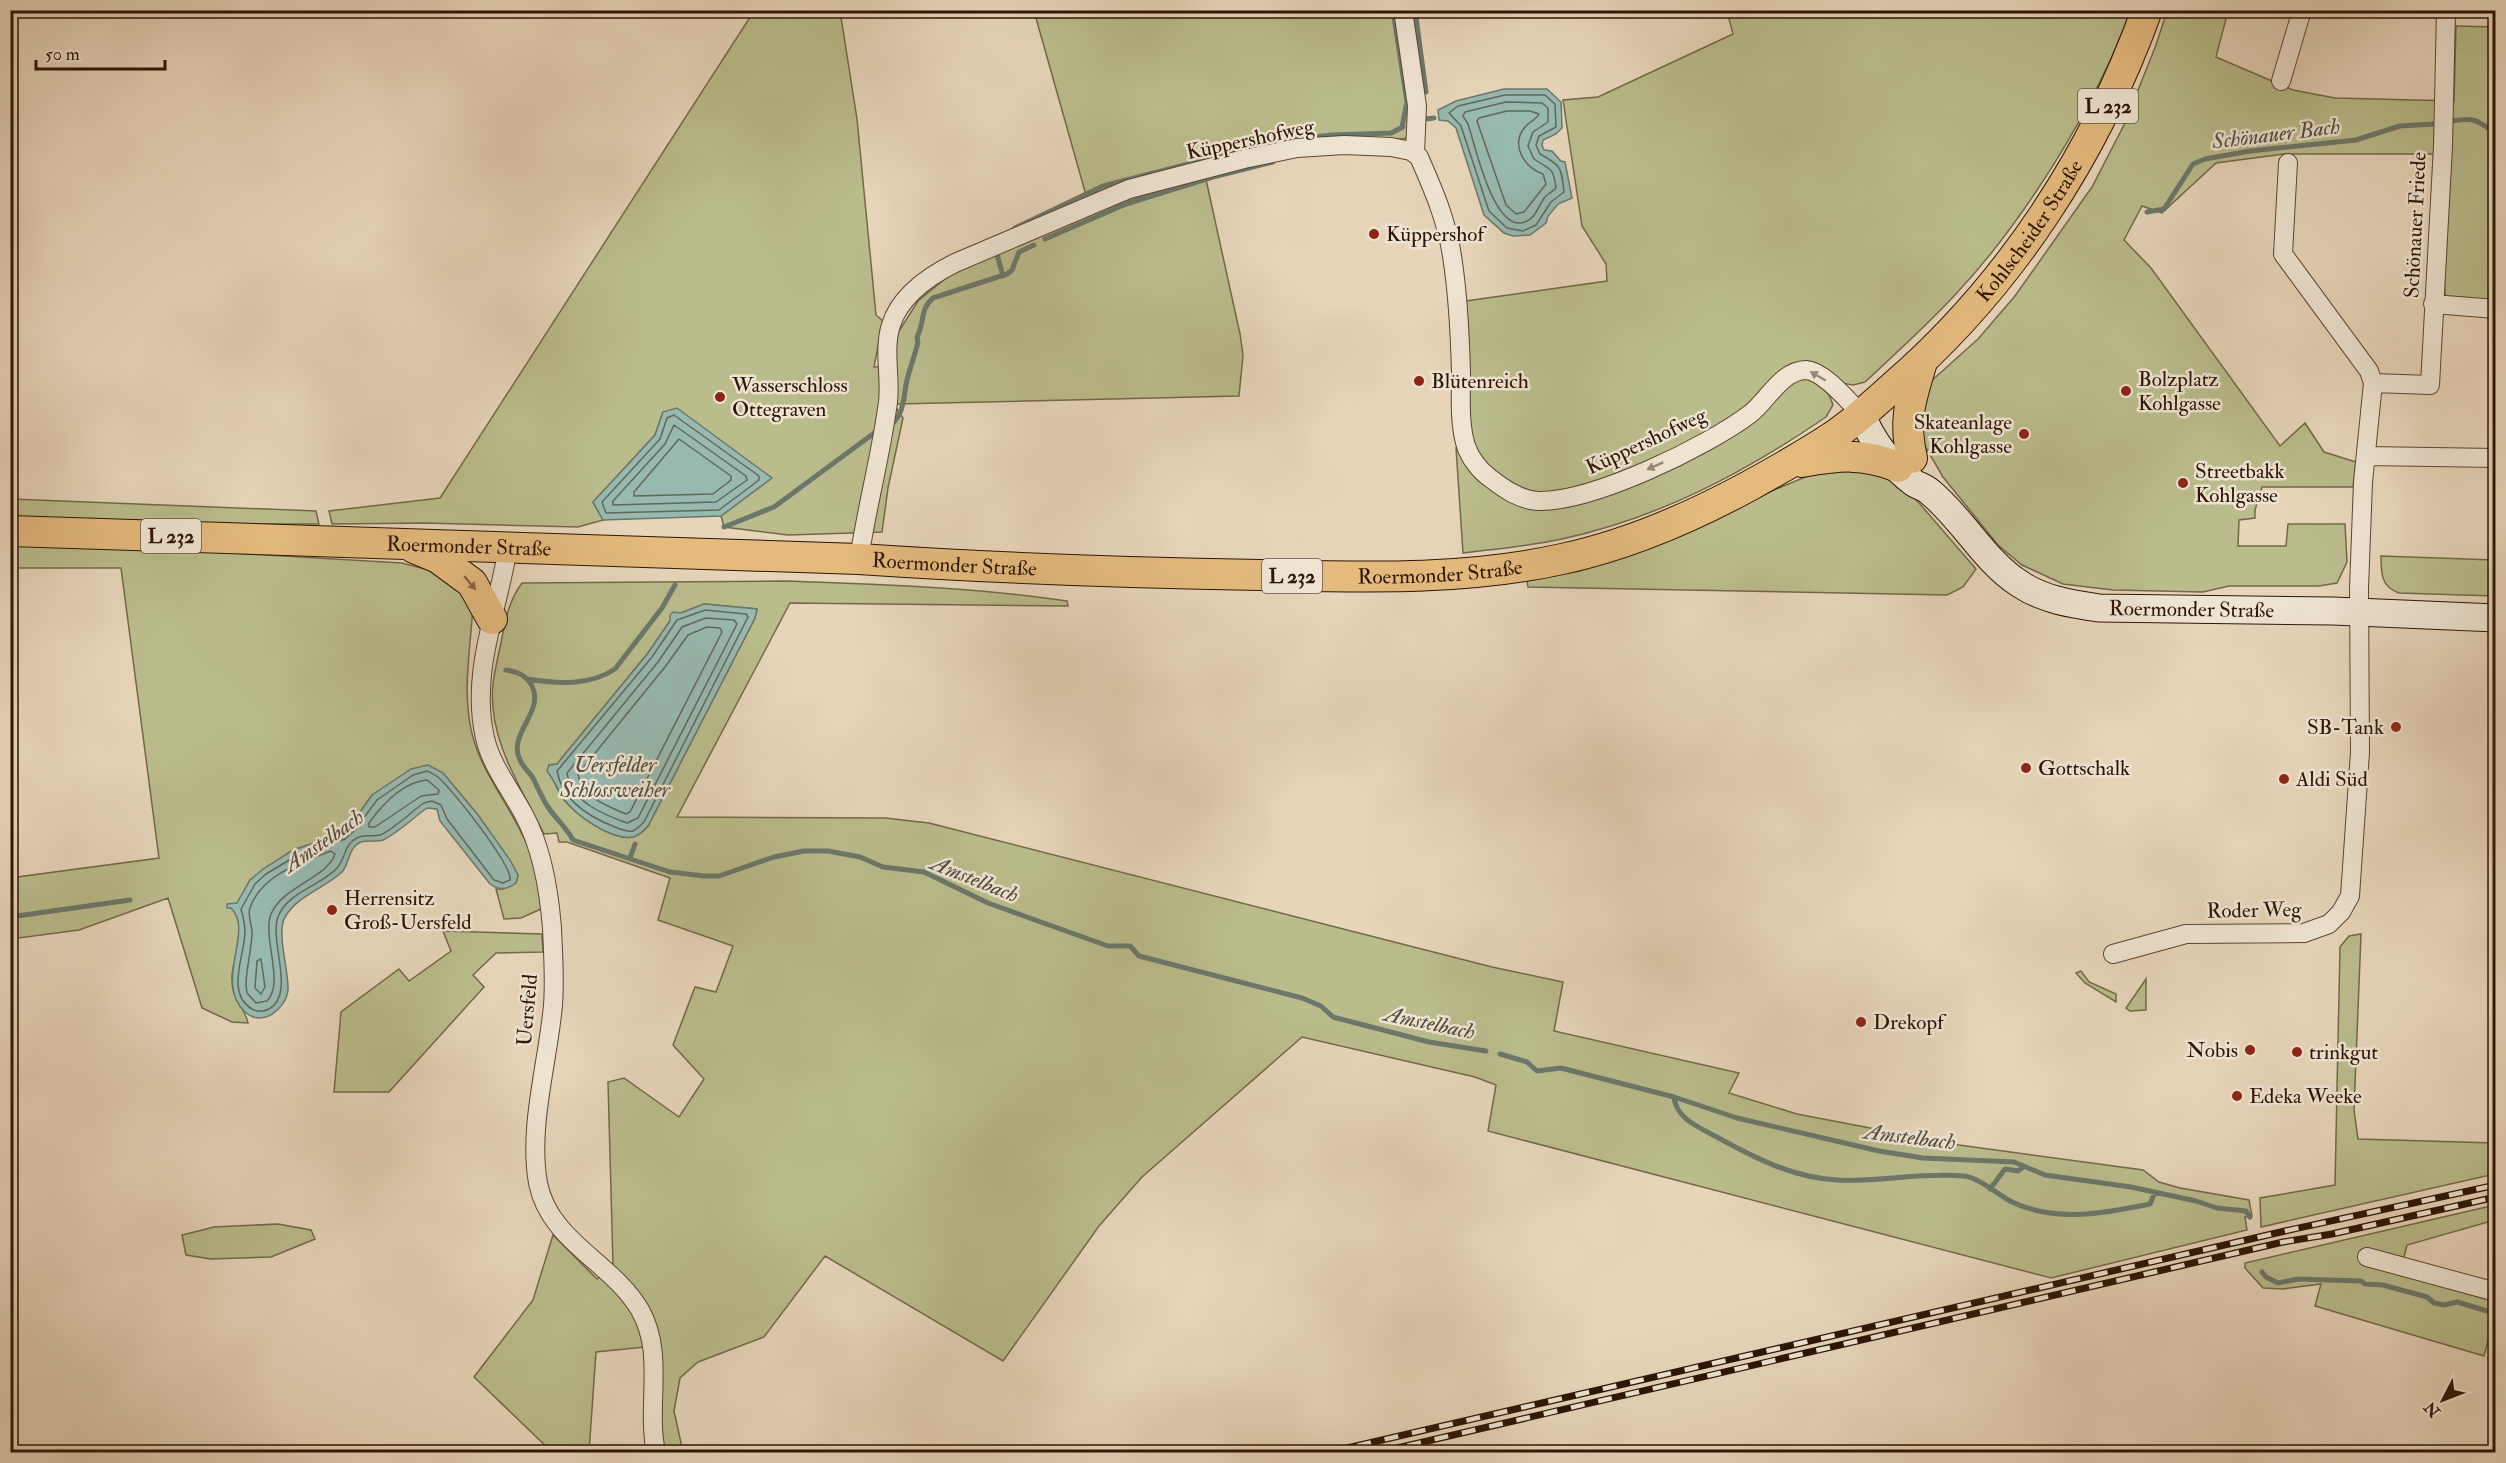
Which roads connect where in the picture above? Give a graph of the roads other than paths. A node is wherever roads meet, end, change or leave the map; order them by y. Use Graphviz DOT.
graph roads {
  1 [pos="1403,10"];
  2 [pos="2147,10"];
  3 [pos="2302,10"];
  4 [pos="2446,10"];
  5 [pos="2281,81"];
  6 [pos="1415,153"];
  7 [pos="2288,163"];
  8 [pos="2433,304"];
  9 [pos="2496,309"];
  10 [pos="1922,362"];
  11 [pos="2373,383"];
  12 [pos="1862,415"];
  13 [pos="2367,456"];
  14 [pos="2496,458"];
  15 [pos="1905,463"];
  16 [pos="1789,464"];
  17 [pos="10,531"];
  18 [pos="403,544"];
  19 [pos="508,547"];
  20 [pos="859,559"];
  21 [pos="2360,612"];
  22 [pos="2496,618"];
  23 [pos="492,619"];
  24 [pos="2113,954"];
  25 [pos="2367,1257"];
  26 [pos="2496,1292"];
  27 [pos="656,1452"];
  1 -- 6 [label="street"];
  2 -- 10 [label="main road, Kohlscheider Straße / L 232"];
  3 -- 5 [label="street"];
  4 -- 8 [label="street, Schönauer Friede"];
  12 -- 6 [label="street, Küppershofweg, one-way"];
  6 -- 20 [label="street, Küppershofweg"];
  7 -- 11 [label="street"];
  8 -- 9 [label="street"];
  8 -- 11 [label="street, Schönauer Friede"];
  10 -- 12 [label="main road, Kohlscheider Straße / L 232"];
  10 -- 15 [label="main road"];
  11 -- 13 [label="street"];
  12 -- 15 [label="main road, Roermonder Straße"];
  12 -- 16 [label="main road, Roermonder Straße / L 232"];
  13 -- 14 [label="street"];
  13 -- 21 [label="street"];
  15 -- 16 [label="main road"];
  15 -- 21 [label="main road, Roermonder Straße"];
  16 -- 20 [label="main road, Roermonder Straße / L 232"];
  17 -- 18 [label="main road, Roermonder Straße / L 232"];
  18 -- 19 [label="main road, Roermonder Straße / L 232"];
  18 -- 23 [label="main road, one-way"];
  19 -- 20 [label="main road, Roermonder Straße / L 232"];
  19 -- 23 [label="street, Uersfeld"];
  21 -- 22 [label="main road, Roermonder Straße"];
  21 -- 24 [label="street, Roder Weg"];
  23 -- 27 [label="street, Uersfeld"];
  25 -- 26 [label="street"];
}
